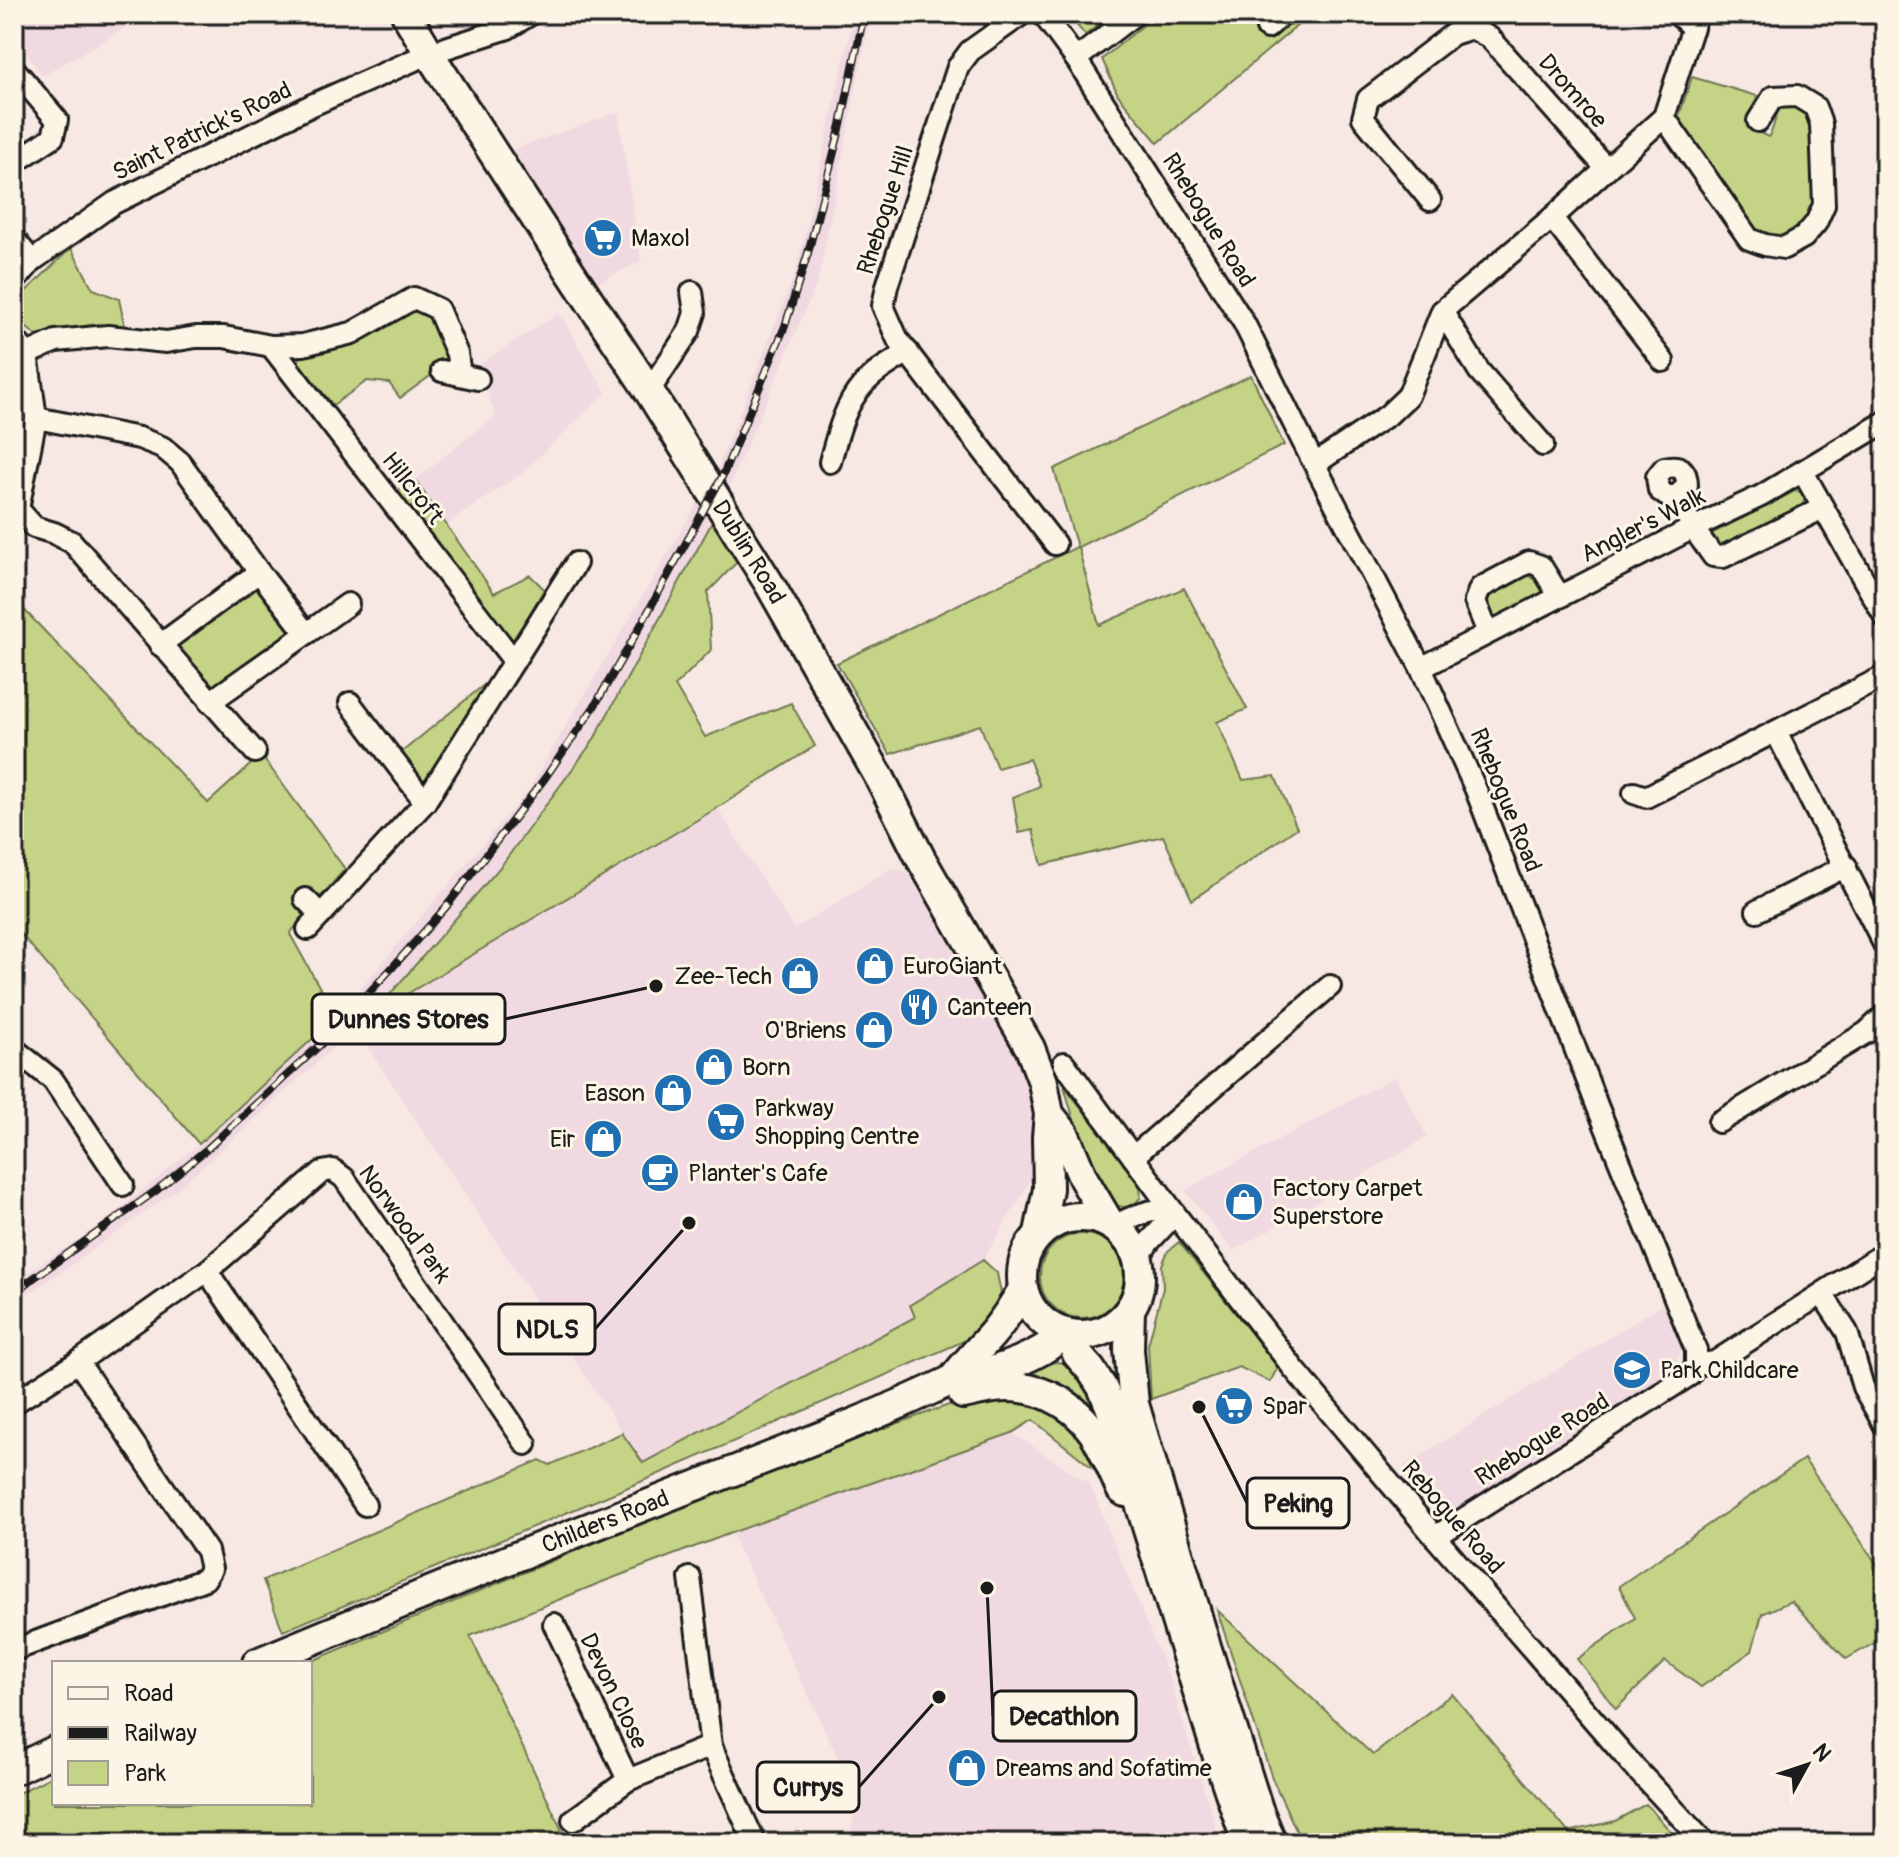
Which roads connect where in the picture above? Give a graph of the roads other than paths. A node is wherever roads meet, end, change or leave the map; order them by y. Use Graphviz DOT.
graph roads {
  1 [pos="406,14"];
  2 [pos="531,14"];
  3 [pos="1022,14"];
  4 [pos="1043,14"];
  5 [pos="1135,14"];
  6 [pos="1283,14"];
  7 [pos="1677,14"];
  8 [pos="504,21"];
  9 [pos="1695,21"];
  10 [pos="1267,28"];
  11 [pos="430,53"];
  12 [pos="1076,59"];
  13 [pos="14,69"];
  14 [pos="1664,117"];
  15 [pos="1758,121"];
  16 [pos="14,163"];
  17 [pos="1606,168"];
  18 [pos="1430,200"];
  19 [pos="1552,218"];
  20 [pos="14,239"];
  21 [pos="32,261"];
  22 [pos="14,282"];
  23 [pos="692,292"];
  24 [pos="1442,311"];
  25 [pos="21,346"];
  26 [pos="271,346"];
  27 [pos="908,352"];
  28 [pos="1663,361"];
  29 [pos="460,375"];
  30 [pos="649,391"];
  31 [pos="36,418"];
  32 [pos="1885,422"];
  33 [pos="1543,445"];
  34 [pos="830,462"];
  35 [pos="1315,464"];
  36 [pos="1803,472"];
  37 [pos="1677,496"];
  38 [pos="1823,508"];
  39 [pos="1693,528"];
  40 [pos="1055,544"];
  41 [pos="576,563"];
  42 [pos="259,572"];
  43 [pos="1560,597"];
  44 [pos="348,604"];
  45 [pos="1885,617"];
  46 [pos="306,633"];
  47 [pos="1488,633"];
  48 [pos="160,645"];
  49 [pos="514,661"];
  50 [pos="1421,668"];
  51 [pos="1885,676"];
  52 [pos="210,702"];
  53 [pos="350,703"];
  54 [pos="1776,732"];
  55 [pos="255,752"];
  56 [pos="1634,793"];
  57 [pos="425,802"];
  58 [pos="1846,866"];
  59 [pos="305,899"];
  60 [pos="1757,911"];
  61 [pos="1885,943"];
  62 [pos="1330,986"];
  63 [pos="1885,1015"];
  64 [pos="14,1049"];
  65 [pos="1064,1063"];
  66 [pos="1049,1114"];
  67 [pos="1719,1122"];
  68 [pos="1133,1157"];
  69 [pos="123,1185"];
  70 [pos="1175,1214"];
  71 [pos="1112,1225"];
  72 [pos="1039,1233"];
  73 [pos="1885,1253"];
  74 [pos="1138,1259"];
  75 [pos="207,1271"];
  76 [pos="1023,1289"];
  77 [pos="1822,1294"];
  78 [pos="1130,1309"];
  79 [pos="1067,1334"];
  80 [pos="78,1362"];
  81 [pos="1696,1365"];
  82 [pos="942,1385"];
  83 [pos="14,1403"];
  84 [pos="1885,1426"];
  85 [pos="526,1444"];
  86 [pos="365,1505"];
  87 [pos="1141,1506"];
  88 [pos="1435,1537"];
  89 [pos="690,1578"];
  90 [pos="554,1624"];
  91 [pos="14,1650"];
  92 [pos="262,1661"];
  93 [pos="711,1746"];
  94 [pos="52,1752"];
  95 [pos="14,1770"];
  96 [pos="628,1780"];
  97 [pos="573,1820"];
  98 [pos="755,1843"];
  99 [pos="1247,1843"];
  100 [pos="1272,1843"];
  101 [pos="1705,1843"];
  1 -- 11 [label="main road, Dublin Road"];
  2 -- 8 [label="street, Saint Patrick's Road"];
  3 -- 27 [label="street, Rhebogue Hill"];
  4 -- 12 [label="street, Rhebogue Road"];
  5 -- 12 [label="street"];
  6 -- 10 [label="street"];
  7 -- 9 [label="street"];
  8 -- 11 [label="street, Saint Patrick's Road"];
  9 -- 14 [label="street"];
  11 -- 21 [label="street, Saint Patrick's Road"];
  11 -- 30 [label="main road, Dublin Road"];
  12 -- 35 [label="street, Rhebogue Road"];
  13 -- 16 [label="street"];
  14 -- 15 [label="street"];
  14 -- 17 [label="street, Dromroe"];
  17 -- 18 [label="street, Dromroe"];
  17 -- 19 [label="street, Dromroe"];
  19 -- 24 [label="street, Dromroe"];
  19 -- 28 [label="street"];
  20 -- 21 [label="street"];
  21 -- 22 [label="street, Saint Patrick's Road"];
  23 -- 30 [label="street"];
  24 -- 33 [label="street"];
  24 -- 35 [label="street, Dromroe"];
  25 -- 26 [label="street"];
  25 -- 31 [label="street"];
  26 -- 29 [label="street"];
  26 -- 49 [label="street, Hillcroft"];
  27 -- 34 [label="street"];
  27 -- 40 [label="street, Rhebogue Hill"];
  30 -- 66 [label="main road, Dublin Road"];
  31 -- 42 [label="street"];
  31 -- 48 [label="street"];
  32 -- 36 [label="street, Angler's Walk"];
  35 -- 50 [label="street, Rhebogue Road"];
  36 -- 38 [label="street"];
  36 -- 39 [label="street, Angler's Walk"];
  37 -- 39 [label="street"];
  38 -- 39 [label="street"];
  38 -- 45 [label="street"];
  39 -- 43 [label="street, Angler's Walk"];
  41 -- 49 [label="street"];
  42 -- 46 [label="street"];
  42 -- 48 [label="street"];
  43 -- 47 [label="street, Angler's Walk"];
  43 -- 47 [label="street"];
  44 -- 46 [label="street"];
  46 -- 52 [label="street"];
  47 -- 50 [label="street, Angler's Walk"];
  48 -- 52 [label="street"];
  49 -- 57 [label="street"];
  50 -- 81 [label="street, Rhebogue Road"];
  51 -- 54 [label="street"];
  52 -- 55 [label="street"];
  53 -- 57 [label="street"];
  54 -- 56 [label="street"];
  54 -- 58 [label="street"];
  57 -- 59 [label="street"];
  58 -- 60 [label="street"];
  58 -- 61 [label="street"];
  62 -- 68 [label="street"];
  63 -- 67 [label="street"];
  64 -- 69 [label="street"];
  65 -- 68 [label="street, Rebogue Road"];
  66 -- 71 [label="main road"];
  66 -- 72 [label="main road"];
  68 -- 70 [label="street, Rebogue Road"];
  70 -- 71 [label="street"];
  70 -- 74 [label="street"];
  70 -- 88 [label="street, Rebogue Road"];
  71 -- 72 [label="main road"];
  71 -- 74 [label="main road"];
  72 -- 76 [label="main road"];
  73 -- 77 [label="street"];
  74 -- 78 [label="main road"];
  75 -- 80 [label="street, Norwood Park"];
  75 -- 85 [label="street, Norwood Park"];
  75 -- 86 [label="street"];
  76 -- 79 [label="main road"];
  76 -- 82 [label="main road, Childers Road"];
  77 -- 81 [label="street"];
  77 -- 84 [label="street"];
  78 -- 79 [label="main road"];
  78 -- 100 [label="main road"];
  79 -- 82 [label="main road, Childers Road"];
  79 -- 87 [label="main road"];
  80 -- 83 [label="street, Norwood Park"];
  80 -- 91 [label="street"];
  81 -- 88 [label="street, Rhebogue Road"];
  82 -- 87 [label="main road"];
  82 -- 92 [label="main road, Childers Road"];
  87 -- 99 [label="main road"];
  88 -- 101 [label="street, Rebogue Road"];
  89 -- 93 [label="street"];
  90 -- 96 [label="street, Devon Close"];
  93 -- 96 [label="street, Devon Close"];
  93 -- 98 [label="street"];
  94 -- 95 [label="main road"];
  96 -- 97 [label="street, Devon Close"];
}
